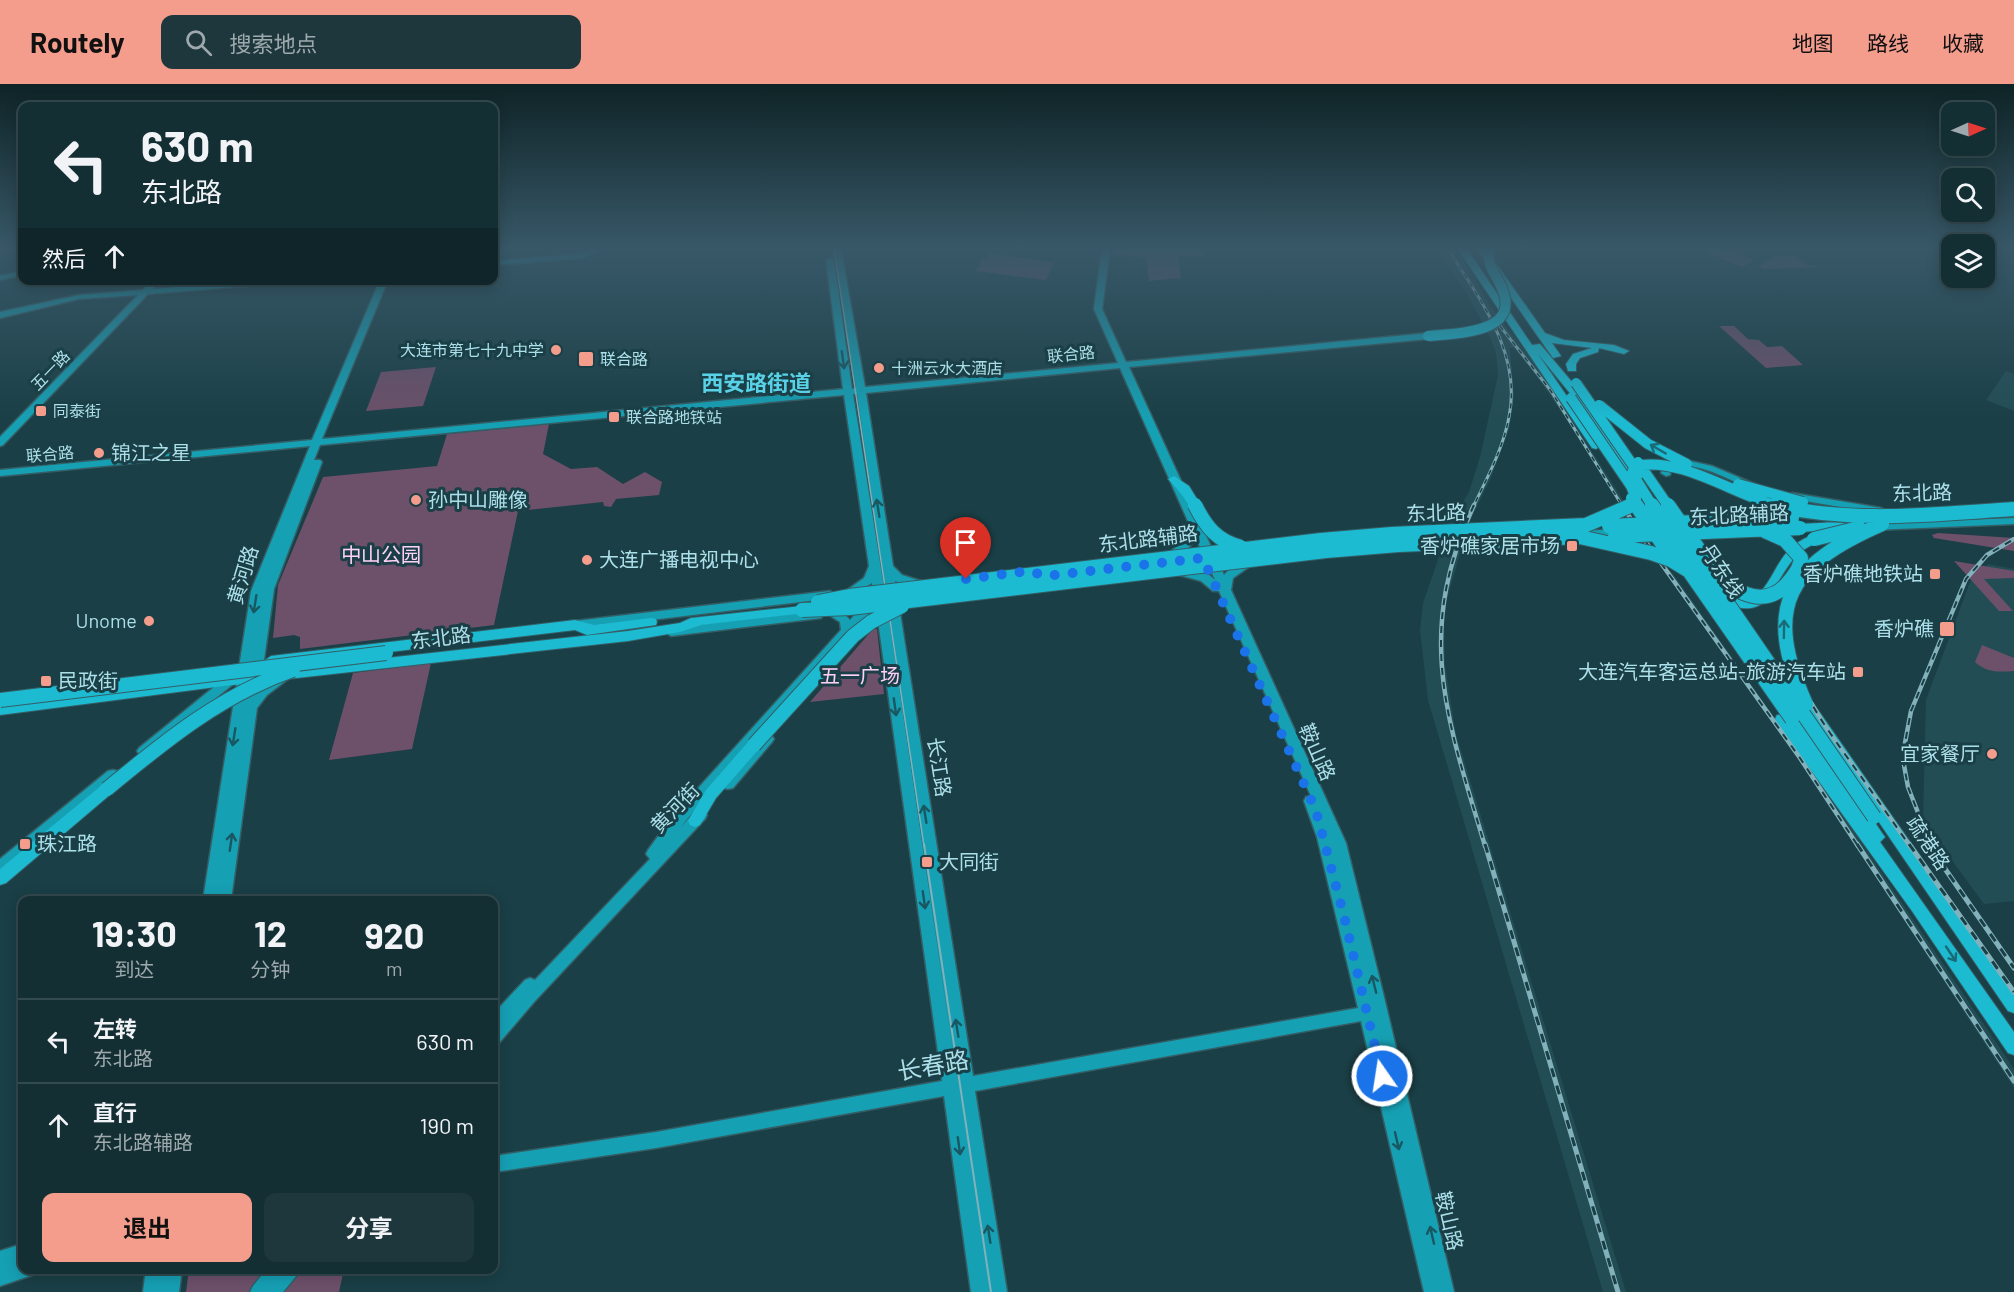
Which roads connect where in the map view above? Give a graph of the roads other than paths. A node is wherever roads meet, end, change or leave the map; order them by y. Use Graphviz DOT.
graph roads {
  1 [pos="42,305"];
  2 [pos="127,305"];
  3 [pos="133,305"];
  4 [pos="374,305"];
  5 [pos="380,305"];
  6 [pos="837,305"];
  7 [pos="846,305"];
  8 [pos="1093,305"];
  9 [pos="1098,305"];
  10 [pos="1500,305"];
  11 [pos="1502,305"];
  12 [pos="1504,305"];
  13 [pos="1508,305"];
  14 [pos="1520,305"];
  15 [pos="0,315"];
  16 [pos="1539,333"];
  17 [pos="1426,334"];
  18 [pos="1528,345"];
  19 [pos="1119,362"];
  20 [pos="1575,375"];
  21 [pos="860,389"];
  22 [pos="848,390"];
  23 [pos="1596,402"];
  24 [pos="0,436"];
  25 [pos="321,441"];
  26 [pos="0,443"];
  27 [pos="0,471"];
  28 [pos="1666,473"];
  29 [pos="1174,479"];
  30 [pos="1635,480"];
  31 [pos="1654,485"];
  32 [pos="2014,508"];
  33 [pos="1882,518"];
  34 [pos="2014,518"];
  35 [pos="1958,521"];
  36 [pos="1751,522"];
  37 [pos="1193,528"];
  38 [pos="1611,528"];
  39 [pos="1540,529"];
  40 [pos="1579,530"];
  41 [pos="1468,537"];
  42 [pos="1638,538"];
  43 [pos="1404,540"];
  44 [pos="1424,542"];
  45 [pos="1251,553"];
  46 [pos="1205,558"];
  47 [pos="1172,563"];
  48 [pos="874,564"];
  49 [pos="887,566"];
  50 [pos="1029,571"];
  51 [pos="1717,576"];
  52 [pos="980,577"];
  53 [pos="1055,577"];
  54 [pos="920,585"];
  55 [pos="967,586"];
  56 [pos="1708,588"];
  57 [pos="1221,591"];
  58 [pos="849,593"];
  59 [pos="831,595"];
  60 [pos="924,599"];
  61 [pos="884,602"];
  62 [pos="802,607"];
  63 [pos="832,613"];
  64 [pos="697,622"];
  65 [pos="574,624"];
  66 [pos="593,629"];
  67 [pos="847,632"];
  68 [pos="628,636"];
  69 [pos="860,637"];
  70 [pos="365,648"];
  71 [pos="340,651"];
  72 [pos="385,655"];
  73 [pos="312,666"];
  74 [pos="360,667"];
  75 [pos="219,668"];
  76 [pos="334,670"];
  77 [pos="247,671"];
  78 [pos="295,674"];
  79 [pos="213,688"];
  80 [pos="0,695"];
  81 [pos="0,700"];
  82 [pos="1806,704"];
  83 [pos="0,705"];
  84 [pos="251,708"];
  85 [pos="0,710"];
  86 [pos="202,711"];
  87 [pos="238,715"];
  88 [pos="1787,719"];
  89 [pos="1880,816"];
  90 [pos="695,821"];
  91 [pos="0,867"];
  92 [pos="0,878"];
  93 [pos="0,883"];
  94 [pos="211,896"];
  95 [pos="225,896"];
  96 [pos="1918,906"];
  97 [pos="2014,1005"];
  98 [pos="1374,1012"];
  99 [pos="498,1019"];
  100 [pos="2014,1019"];
  101 [pos="498,1033"];
  102 [pos="2014,1047"];
  103 [pos="959,1087"];
  104 [pos="498,1163"];
  105 [pos="18,1254"];
  106 [pos="0,1260"];
  107 [pos="18,1272"];
  108 [pos="154,1274"];
  109 [pos="172,1274"];
  110 [pos="275,1274"];
  111 [pos="287,1274"];
  112 [pos="0,1277"];
  113 [pos="152,1292"];
  114 [pos="170,1292"];
  115 [pos="259,1292"];
  116 [pos="272,1292"];
  117 [pos="980,1292"];
  118 [pos="998,1292"];
  119 [pos="1433,1292"];
  120 [pos="1445,1292"];
  1 -- 15 [label="main road"];
  2 -- 24 [label="main road, 五一路"];
  3 -- 26 [label="main road, 五一路"];
  4 -- 25 [label="main road, 黄河路"];
  5 -- 25 [label="main road, 黄河路"];
  6 -- 22 [label="main road, 长江路, one-way"];
  7 -- 21 [label="main road, 长江路"];
  8 -- 19 [label="main road, 鞍山路"];
  9 -- 19 [label="main road, 鞍山路"];
  10 -- 17 [label="highway"];
  11 -- 18 [label="highway"];
  12 -- 30 [label="highway, 丹东线"];
  13 -- 17 [label="highway, bridge"];
  14 -- 16 [label="highway, bridge"];
  16 -- 20 [label="highway"];
  16 -- 20 [label="highway"];
  16 -- 20 [label="highway"];
  17 -- 19 [label="main road, 联合路"];
  18 -- 40 [label="highway, bridge"];
  18 -- 88 [label="highway, bridge"];
  19 -- 21 [label="main road, 联合路"];
  19 -- 29 [label="main road, 鞍山路"];
  19 -- 37 [label="main road, 鞍山路"];
  20 -- 23 [label="highway"];
  20 -- 89 [label="highway, bridge"];
  21 -- 22 [label="main road, 联合路"];
  49 -- 21 [label="main road, 长江路, one-way"];
  22 -- 25 [label="main road, 联合路"];
  22 -- 48 [label="main road, 长江路"];
  23 -- 31 [label="highway, bridge"];
  33 -- 23 [label="highway, one-way, bridge"];
  25 -- 27 [label="main road, 联合路"];
  25 -- 77 [label="main road, 黄河路"];
  28 -- 33 [label="main road"];
  29 -- 37 [label="main road, 鞍山路"];
  29 -- 45 [label="highway, bridge"];
  30 -- 33 [label="highway, bridge"];
  30 -- 56 [label="highway, 丹东线, bridge"];
  31 -- 36 [label="highway, bridge"];
  31 -- 51 [label="highway, bridge"];
  32 -- 33 [label="highway, 东北路, bridge"];
  33 -- 34 [label="highway, 东北路"];
  33 -- 35 [label="main road, 东北路"];
  33 -- 36 [label="highway, 东北路, bridge"];
  33 -- 36 [label="main road, 东北路"];
  33 -- 38 [label="main road, 东北路"];
  33 -- 56 [label="highway, bridge"];
  82 -- 33 [label="highway, one-way, bridge"];
  34 -- 35 [label="main road, 东北路辅路"];
  35 -- 42 [label="main road, 东北路辅路"];
  36 -- 38 [label="main road"];
  36 -- 40 [label="highway, 东北路, bridge"];
  36 -- 51 [label="highway, bridge"];
  37 -- 45 [label="main road"];
  37 -- 46 [label="main road, 鞍山路"];
  37 -- 47 [label="main road"];
  38 -- 40 [label="main road"];
  38 -- 41 [label="main road, 东北路"];
  38 -- 42 [label="main road"];
  39 -- 40 [label="main road"];
  39 -- 40 [label="main road"];
  39 -- 41 [label="main road"];
  40 -- 45 [label="highway, 东北路, bridge"];
  40 -- 60 [label="highway, 东北路, bridge"];
  40 -- 88 [label="highway, bridge"];
  41 -- 42 [label="main road, 东北路辅路"];
  43 -- 44 [label="main road"];
  43 -- 44 [label="main road"];
  43 -- 44 [label="main road, 东北路"];
  43 -- 45 [label="main road, 东北路"];
  44 -- 45 [label="main road, 东北路"];
  45 -- 46 [label="main road, 东北路辅路"];
  45 -- 46 [label="main road, 东北路辅路"];
  45 -- 57 [label="main road"];
  45 -- 62 [label="highway, 东北路, bridge"];
  46 -- 47 [label="main road, 东北路辅路"];
  46 -- 47 [label="main road, 东北路辅路"];
  46 -- 57 [label="main road, 鞍山路"];
  47 -- 53 [label="main road, 东北路辅路"];
  47 -- 53 [label="main road, 东北路"];
  47 -- 57 [label="main road"];
  48 -- 58 [label="main road"];
  48 -- 61 [label="main road, 长江路"];
  49 -- 54 [label="main road"];
  49 -- 61 [label="main road, 长江路"];
  50 -- 52 [label="main road, 东北路辅路"];
  50 -- 53 [label="main road"];
  50 -- 53 [label="main road, 东北路辅路"];
  51 -- 82 [label="highway, bridge"];
  52 -- 54 [label="main road, 东北路辅路"];
  52 -- 55 [label="main road"];
  53 -- 55 [label="main road, 东北路"];
  53 -- 61 [label="main road, 东北路辅路"];
  53 -- 61 [label="main road, 东北路"];
  54 -- 61 [label="main road, 东北路辅路"];
  55 -- 61 [label="main road, 东北路"];
  56 -- 96 [label="highway, 丹东线"];
  57 -- 98 [label="main road, 鞍山路"];
  58 -- 59 [label="main road, 东北路"];
  58 -- 61 [label="main road, 东北路"];
  59 -- 63 [label="main road"];
  59 -- 65 [label="main road, 东北路"];
  60 -- 62 [label="highway, 东北路, bridge"];
  60 -- 90 [label="highway, bridge"];
  61 -- 63 [label="main road, 东北路"];
  61 -- 67 [label="main road, 黄河街"];
  61 -- 69 [label="main road, 黄河街"];
  61 -- 103 [label="main road, 长江路"];
  62 -- 64 [label="highway, 东北路"];
  62 -- 66 [label="highway, 东北路"];
  63 -- 67 [label="main road"];
  63 -- 68 [label="main road, 东北路"];
  64 -- 68 [label="highway"];
  64 -- 72 [label="highway, 东北路"];
  65 -- 66 [label="highway"];
  65 -- 70 [label="highway, 东北路"];
  66 -- 72 [label="highway, 东北路"];
  67 -- 69 [label="main road"];
  67 -- 99 [label="main road, 黄河街"];
  68 -- 74 [label="highway, 东北路"];
  69 -- 90 [label="main road, 黄河街"];
  70 -- 71 [label="highway, 东北路"];
  70 -- 74 [label="highway"];
  71 -- 76 [label="highway"];
  71 -- 77 [label="highway, 东北路"];
  72 -- 73 [label="highway, 东北路, bridge"];
  72 -- 81 [label="highway, 东北路, bridge"];
  73 -- 83 [label="highway, 东北路, bridge"];
  73 -- 92 [label="highway, bridge"];
  74 -- 76 [label="highway, 东北路"];
  75 -- 77 [label="highway, 东北路"];
  75 -- 79 [label="highway"];
  75 -- 80 [label="highway, 东北路"];
  76 -- 78 [label="highway, 东北路"];
  77 -- 78 [label="highway, 东北路"];
  77 -- 79 [label="highway, 东北路"];
  77 -- 84 [label="main road, 黄河路"];
  77 -- 87 [label="main road, 黄河路"];
  78 -- 84 [label="main road"];
  79 -- 85 [label="highway, 东北路"];
  79 -- 86 [label="main road"];
  82 -- 89 [label="highway, 疏港路"];
  95 -- 84 [label="main road, 黄河路, one-way"];
  86 -- 87 [label="main road"];
  86 -- 91 [label="main road"];
  86 -- 93 [label="main road"];
  87 -- 94 [label="main road, 黄河路, one-way"];
  88 -- 96 [label="highway"];
  89 -- 97 [label="highway, 疏港路"];
  89 -- 100 [label="highway, 疏港路"];
  90 -- 101 [label="main road, 黄河街"];
  96 -- 102 [label="highway, one-way"];
  98 -- 103 [label="main road, 长春路"];
  98 -- 119 [label="main road, 鞍山路, one-way"];
  120 -- 98 [label="main road, 鞍山路, one-way"];
  103 -- 104 [label="main road, 长春路"];
  103 -- 117 [label="main road, 长江路, one-way"];
  118 -- 103 [label="main road, 长江路, one-way"];
  105 -- 106 [label="main road"];
  107 -- 112 [label="main road"];
  108 -- 113 [label="main road"];
  109 -- 114 [label="main road"];
  110 -- 115 [label="main road"];
  111 -- 116 [label="main road"];
}
